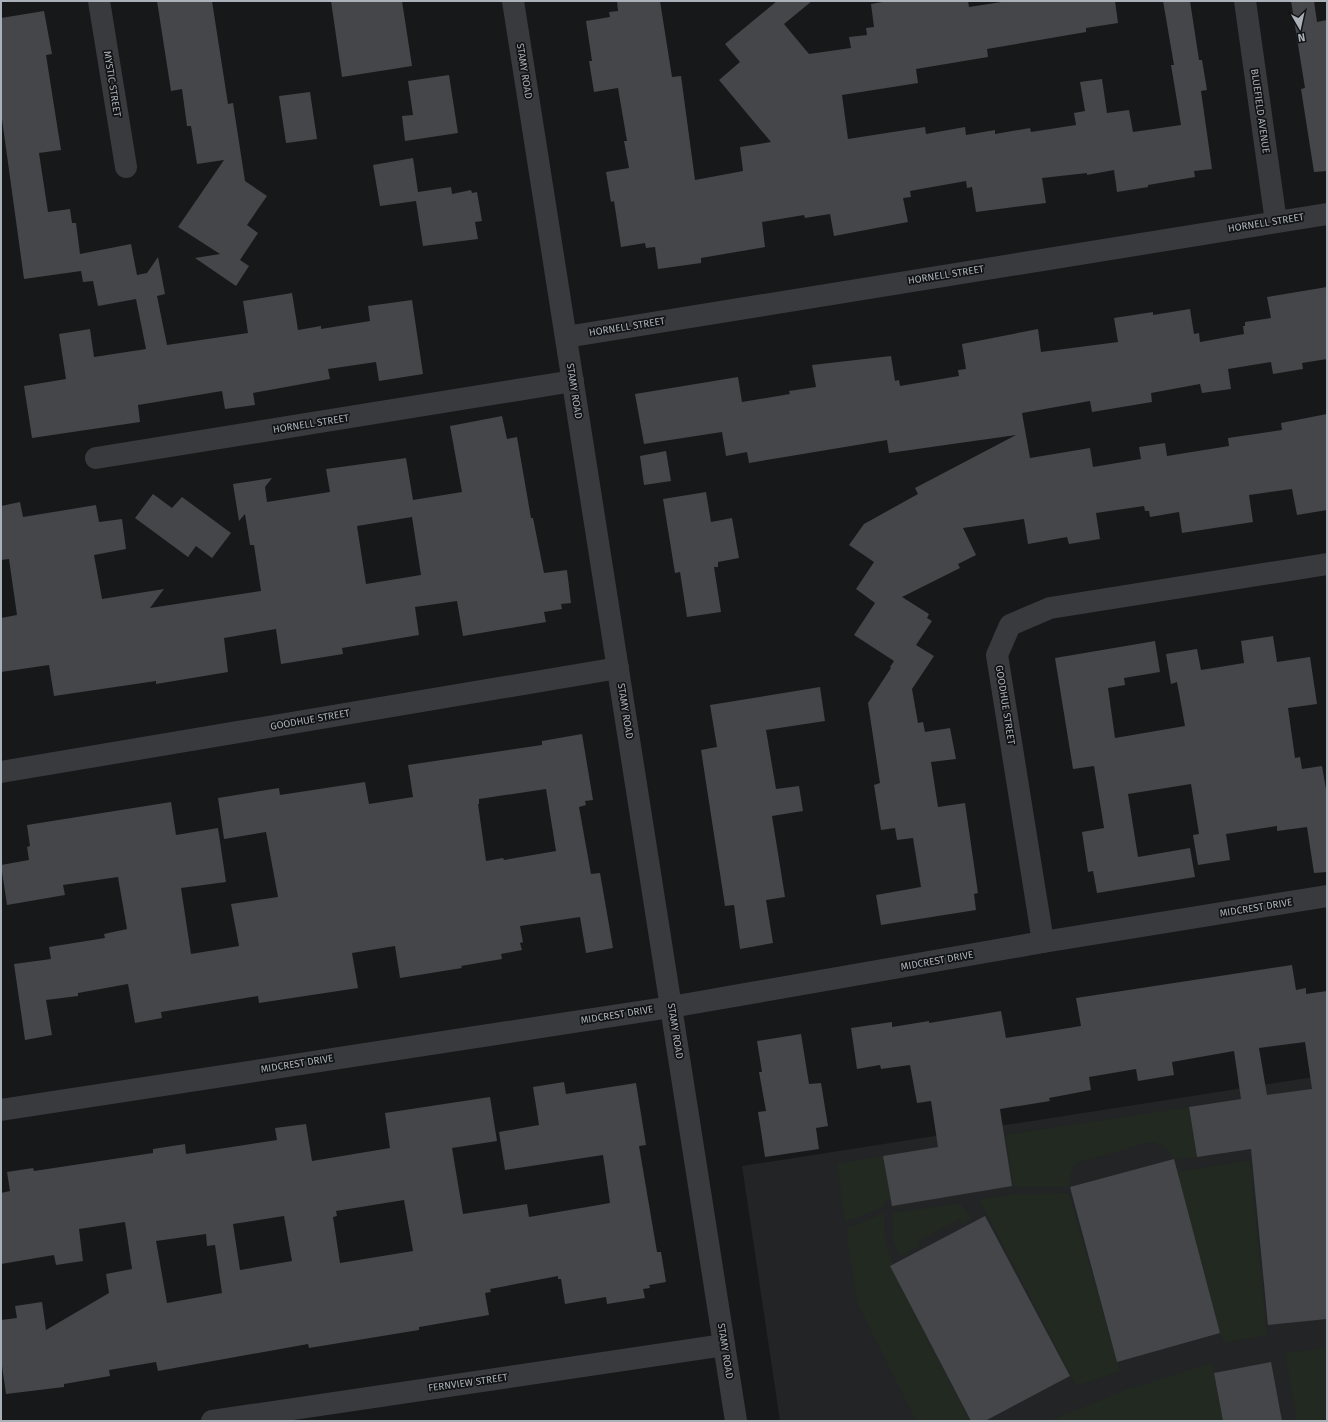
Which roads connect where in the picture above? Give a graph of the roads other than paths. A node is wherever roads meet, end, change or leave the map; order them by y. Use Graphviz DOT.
graph roads {
  1 [pos="98,1"];
  2 [pos="513,1"];
  3 [pos="1245,1"];
  4 [pos="126,167"];
  5 [pos="1327,214"];
  6 [pos="1276,222"];
  7 [pos="566,337"];
  8 [pos="573,381"];
  9 [pos="96,458"];
  10 [pos="1327,564"];
  11 [pos="618,668"];
  12 [pos="1,772"];
  13 [pos="1327,896"];
  14 [pos="1043,942"];
  15 [pos="671,1007"];
  16 [pos="1,1110"];
  17 [pos="724,1345"];
  18 [pos="212,1421"];
  19 [pos="736,1421"];
  1 -- 4 [label="street, MYSTIC STREET"];
  2 -- 7 [label="street, STAMY ROAD"];
  3 -- 6 [label="street, BLUEFIELD AVENUE"];
  5 -- 6 [label="street, HORNELL STREET"];
  6 -- 7 [label="street, HORNELL STREET"];
  7 -- 8 [label="street, STAMY ROAD"];
  8 -- 9 [label="street, HORNELL STREET"];
  8 -- 11 [label="street, STAMY ROAD"];
  10 -- 14 [label="street, GOODHUE STREET"];
  11 -- 12 [label="street, GOODHUE STREET"];
  11 -- 15 [label="street, STAMY ROAD"];
  13 -- 14 [label="street, MIDCREST DRIVE"];
  14 -- 15 [label="street, MIDCREST DRIVE"];
  15 -- 16 [label="street, MIDCREST DRIVE"];
  15 -- 17 [label="street, STAMY ROAD"];
  17 -- 18 [label="street, FERNVIEW STREET"];
  17 -- 19 [label="street, STAMY ROAD"];
}
